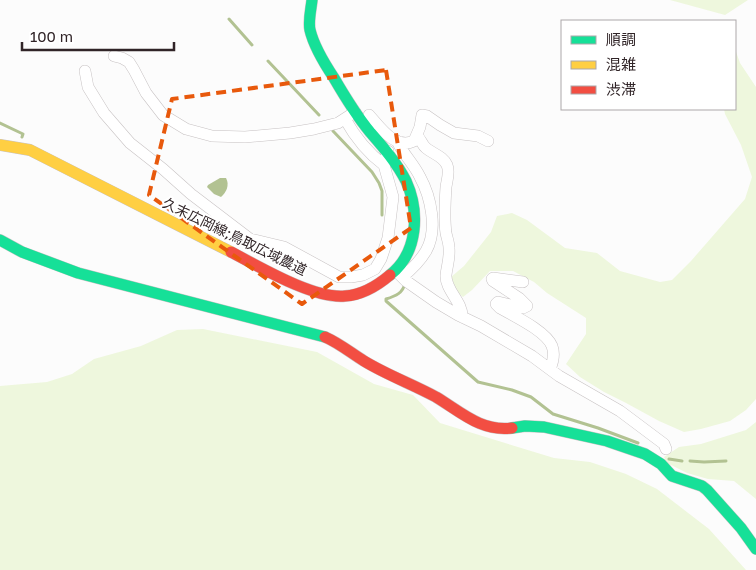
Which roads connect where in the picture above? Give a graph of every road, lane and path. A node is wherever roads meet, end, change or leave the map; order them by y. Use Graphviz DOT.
graph roads {
  1 [pos="312,0"];
  2 [pos="114,56"];
  3 [pos="85,71"];
  4 [pos="355,112"];
  5 [pos="369,115"];
  6 [pos="345,119"];
  7 [pos="417,136"];
  8 [pos="397,141"];
  9 [pos="488,141"];
  10 [pos="0,145"];
  11 [pos="388,151"];
  12 [pos="384,165"];
  13 [pos="0,240"];
  14 [pos="399,274"];
  15 [pos="523,282"];
  16 [pos="462,317"];
  17 [pos="550,369"];
  18 [pos="666,449"];
  19 [pos="756,549"];
  1 -- 4 [label="street, 久末広岡線;鳥取広域農道"];
  2 -- 6 [label="street"];
  3 -- 12 [label="street"];
  4 -- 6 [label="street"];
  4 -- 11 [label="street, 久末広岡線;鳥取広域農道"];
  5 -- 8 [label="street"];
  6 -- 12 [label="street"];
  7 -- 8 [label="street"];
  7 -- 9 [label="street"];
  7 -- 16 [label="street"];
  8 -- 14 [label="street"];
  10 -- 14 [label="street, 久末広岡線;鳥取広域農道"];
  11 -- 12 [label="street"];
  11 -- 14 [label="street, 久末広岡線;鳥取広域農道"];
  13 -- 19 [label="street"];
  14 -- 16 [label="street"];
  15 -- 17 [label="street"];
  16 -- 17 [label="street"];
  17 -- 18 [label="street"];
}
